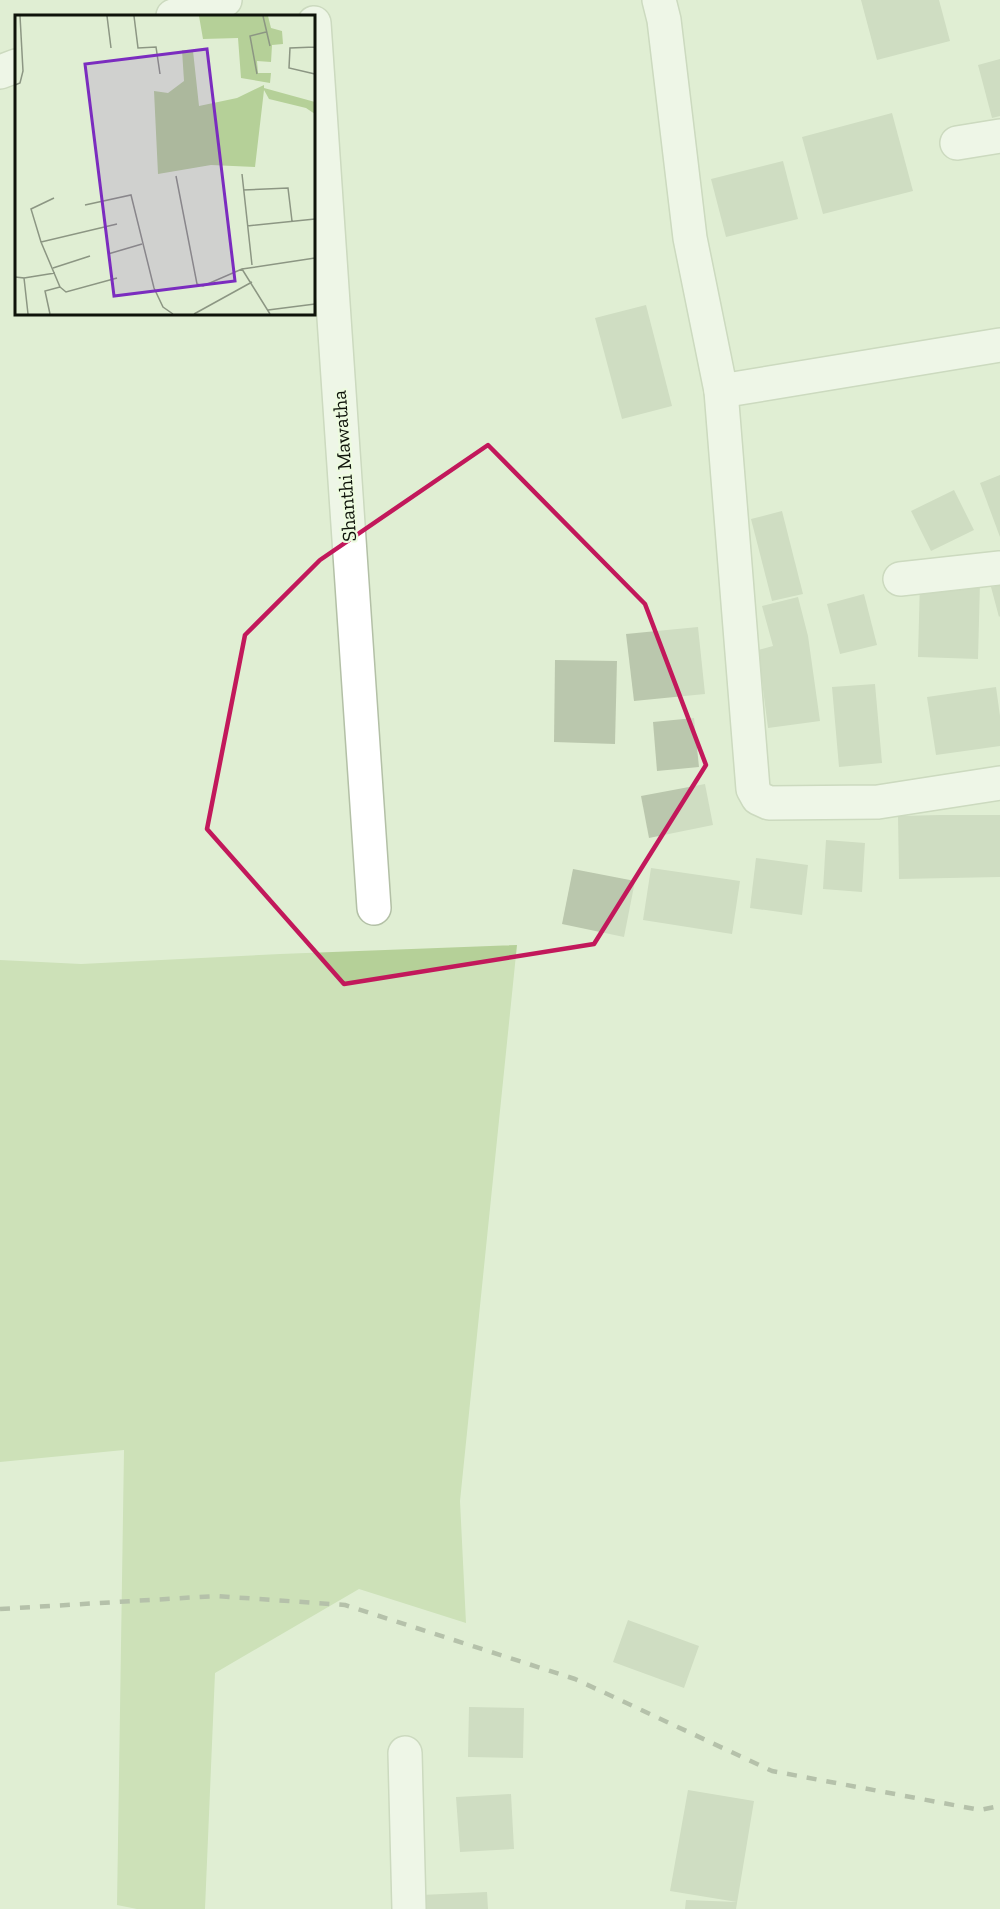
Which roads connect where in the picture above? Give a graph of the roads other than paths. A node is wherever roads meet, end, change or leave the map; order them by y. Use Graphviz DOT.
graph roads {
  1 [pos="225,0"];
  2 [pos="302,0"];
  3 [pos="659,0"];
  4 [pos="177,15"];
  5 [pos="313,15"];
  6 [pos="315,38"];
  7 [pos="15,66"];
  8 [pos="0,72"];
  9 [pos="1000,136"];
  10 [pos="957,143"];
  11 [pos="1000,345"];
  12 [pos="721,391"];
  13 [pos="1000,568"];
  14 [pos="900,579"];
  15 [pos="1000,783"];
  16 [pos="374,908"];
  17 [pos="405,1753"];
  18 [pos="409,1909"];
  1 -- 4 [label="street"];
  2 -- 5 [label="street"];
  3 -- 12 [label="street"];
  6 -- 16 [label="street, Shanthi Mawatha"];
  7 -- 8 [label="street"];
  9 -- 10 [label="street"];
  11 -- 12 [label="street"];
  12 -- 15 [label="street"];
  13 -- 14 [label="street"];
  17 -- 18 [label="street"];
}
